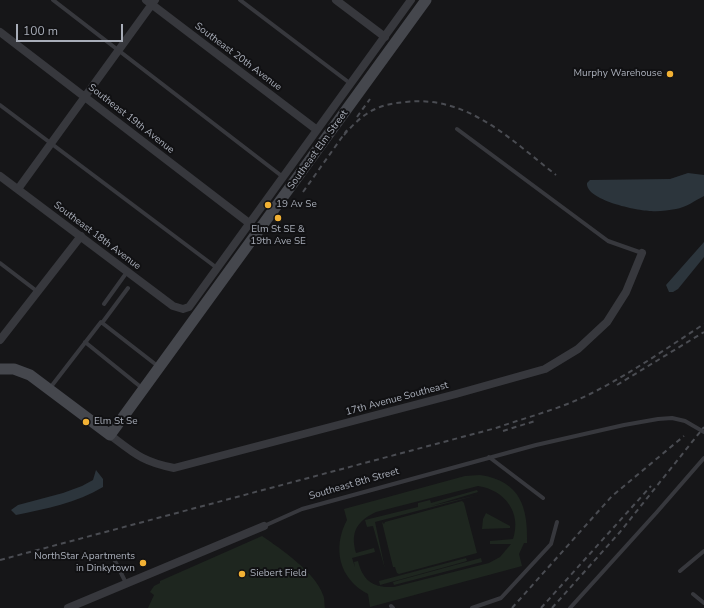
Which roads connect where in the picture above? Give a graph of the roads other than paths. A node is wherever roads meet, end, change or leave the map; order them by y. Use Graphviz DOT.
graph roads {
  1 [pos="53,0"];
  2 [pos="240,0"];
  3 [pos="336,0"];
  4 [pos="411,0"];
  5 [pos="426,0"];
  6 [pos="151,1"];
  7 [pos="0,32"];
  8 [pos="385,37"];
  9 [pos="118,50"];
  10 [pos="351,84"];
  11 [pos="85,96"];
  12 [pos="0,105"];
  13 [pos="457,129"];
  14 [pos="317,130"];
  15 [pos="51,143"];
  16 [pos="0,176"];
  17 [pos="283,177"];
  18 [pos="18,189"];
  19 [pos="249,223"];
  20 [pos="81,236"];
  21 [pos="642,253"];
  22 [pos="0,263"];
  23 [pos="217,268"];
  24 [pos="127,271"];
  25 [pos="128,288"];
  26 [pos="38,292"];
  27 [pos="104,304"];
  28 [pos="183,309"];
  29 [pos="102,323"];
  30 [pos="0,340"];
  31 [pos="85,342"];
  32 [pos="159,367"];
  33 [pos="0,369"];
  34 [pos="49,389"];
  35 [pos="144,389"];
  36 [pos="704,432"];
  37 [pos="110,435"];
  38 [pos="490,457"];
  39 [pos="704,458"];
  40 [pos="543,498"];
  41 [pos="557,522"];
  42 [pos="264,526"];
  43 [pos="704,552"];
  44 [pos="112,555"];
  45 [pos="680,571"];
  46 [pos="126,583"];
  47 [pos="693,594"];
  48 [pos="704,603"];
  49 [pos="68,608"];
  50 [pos="472,608"];
  51 [pos="570,608"];
  1 -- 9 [label="lane"];
  2 -- 10 [label="lane"];
  3 -- 8 [label="street"];
  4 -- 8 [label="street, Southeast Elm Street"];
  5 -- 32 [label="street, Southeast Elm Street"];
  6 -- 9 [label="street"];
  6 -- 14 [label="street, Southeast 20th Avenue"];
  7 -- 11 [label="street, Southeast 19th Avenue"];
  8 -- 10 [label="street, Southeast Elm Street"];
  9 -- 11 [label="street"];
  9 -- 17 [label="lane"];
  10 -- 14 [label="street, Southeast Elm Street"];
  11 -- 15 [label="street"];
  11 -- 19 [label="street, Southeast 19th Avenue"];
  12 -- 15 [label="lane"];
  13 -- 21 [label="lane"];
  14 -- 17 [label="street, Southeast Elm Street"];
  15 -- 18 [label="street"];
  15 -- 23 [label="lane"];
  16 -- 18 [label="street, Southeast 18th Avenue"];
  17 -- 19 [label="street, Southeast Elm Street"];
  18 -- 20 [label="street, Southeast 18th Avenue"];
  19 -- 23 [label="street, Southeast Elm Street"];
  20 -- 24 [label="street, Southeast 18th Avenue"];
  20 -- 26 [label="street"];
  21 -- 37 [label="street, 17th Avenue Southeast"];
  22 -- 26 [label="lane"];
  23 -- 28 [label="street, Southeast Elm Street"];
  24 -- 27 [label="lane"];
  24 -- 28 [label="street, Southeast 18th Avenue"];
  25 -- 29 [label="lane"];
  26 -- 30 [label="street"];
  29 -- 31 [label="lane"];
  29 -- 32 [label="lane"];
  31 -- 34 [label="lane"];
  31 -- 35 [label="lane"];
  32 -- 35 [label="street, Southeast Elm Street"];
  33 -- 34 [label="street"];
  34 -- 37 [label="street"];
  35 -- 37 [label="street, Southeast Elm Street"];
  36 -- 38 [label="lane, Southeast 8th Street"];
  38 -- 40 [label="lane"];
  38 -- 42 [label="lane, Southeast 8th Street"];
  39 -- 51 [label="lane"];
  41 -- 50 [label="lane"];
  42 -- 46 [label="street, Southeast 8th Street"];
  43 -- 45 [label="lane"];
  44 -- 46 [label="lane"];
  46 -- 49 [label="street, Southeast 8th Street"];
  47 -- 48 [label="lane"];
}
